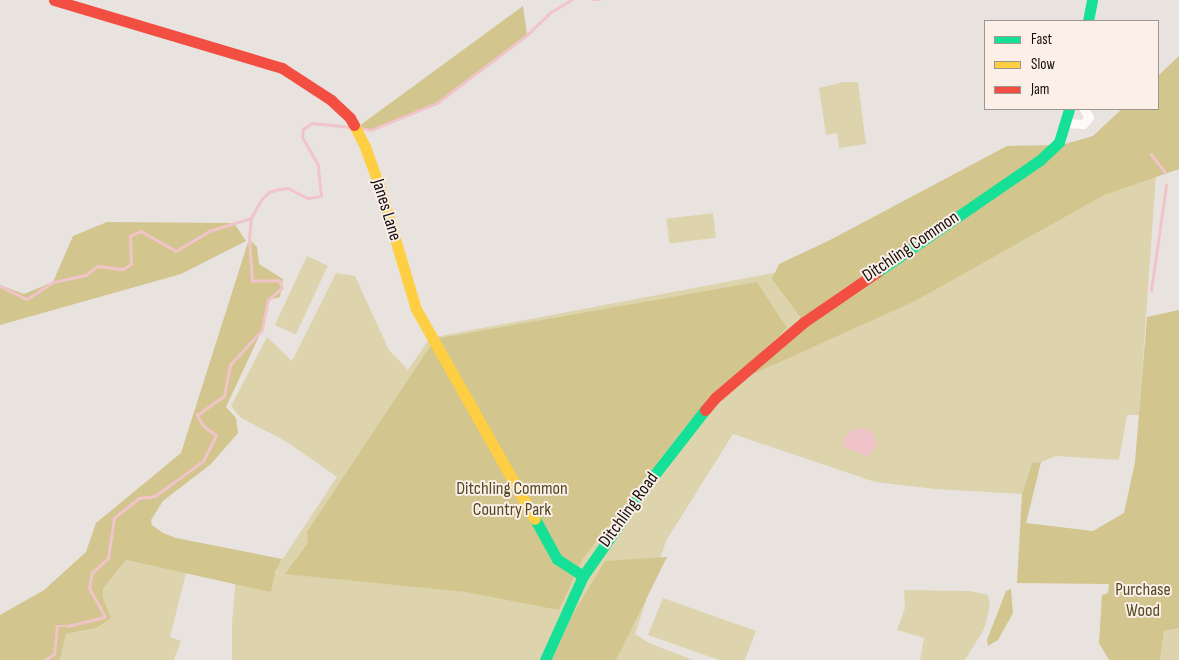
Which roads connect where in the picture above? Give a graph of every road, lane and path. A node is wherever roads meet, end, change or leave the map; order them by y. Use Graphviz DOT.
graph roads {
  1 [pos="54,0"];
  2 [pos="1092,0"];
  3 [pos="1088,20"];
  4 [pos="1069,110"];
  5 [pos="1085,110"];
  6 [pos="1066,123"];
  7 [pos="738,378"];
  8 [pos="583,576"];
  9 [pos="545,660"];
  1 -- 8 [label="street, Janes Lane"];
  2 -- 3 [label="street"];
  4 -- 6 [label="street, Ditchling Common"];
  5 -- 6 [label="street"];
  6 -- 7 [label="street, Ditchling Common"];
  7 -- 8 [label="street, Ditchling Road"];
  8 -- 9 [label="street, Ditchling Road"];
}
